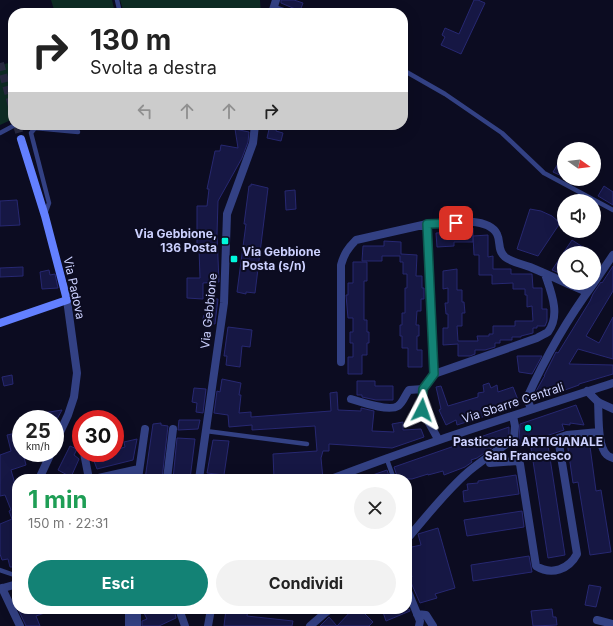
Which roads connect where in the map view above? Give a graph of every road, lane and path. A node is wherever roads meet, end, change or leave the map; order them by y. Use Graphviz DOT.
graph roads {
  1 [pos="408,73"];
  2 [pos="33,130"];
  3 [pos="56,130"];
  4 [pos="254,130"];
  5 [pos="78,132"];
  6 [pos="21,139"];
  7 [pos="613,210"];
  8 [pos="45,216"];
  9 [pos="427,224"];
  10 [pos="613,255"];
  11 [pos="601,273"];
  12 [pos="546,274"];
  13 [pos="557,279"];
  14 [pos="582,290"];
  15 [pos="587,292"];
  16 [pos="66,300"];
  17 [pos="0,323"];
  18 [pos="341,362"];
  19 [pos="434,374"];
  20 [pos="613,382"];
  21 [pos="423,389"];
  22 [pos="587,392"];
  23 [pos="351,399"];
  24 [pos="598,402"];
  25 [pos="531,409"];
  26 [pos="613,409"];
  27 [pos="513,416"];
  28 [pos="64,424"];
  29 [pos="145,429"];
  30 [pos="173,429"];
  31 [pos="206,432"];
  32 [pos="599,432"];
  33 [pos="438,440"];
  34 [pos="307,444"];
  35 [pos="386,457"];
  36 [pos="613,458"];
  37 [pos="47,462"];
  38 [pos="86,462"];
  39 [pos="490,463"];
  40 [pos="139,469"];
  41 [pos="41,474"];
  42 [pos="88,474"];
  43 [pos="116,474"];
  44 [pos="138,474"];
  45 [pos="167,474"];
  46 [pos="200,474"];
  47 [pos="344,474"];
  48 [pos="392,474"];
  49 [pos="412,533"];
  50 [pos="0,570"];
  51 [pos="12,574"];
  52 [pos="12,586"];
  53 [pos="1,589"];
  54 [pos="412,601"];
  55 [pos="12,610"];
  56 [pos="14,614"];
  57 [pos="129,614"];
  58 [pos="137,614"];
  59 [pos="181,614"];
  60 [pos="210,614"];
  61 [pos="323,614"];
  62 [pos="417,614"];
  63 [pos="597,620"];
  64 [pos="613,624"];
  65 [pos="20,626"];
  66 [pos="130,626"];
  67 [pos="137,626"];
  68 [pos="185,626"];
  69 [pos="208,626"];
  70 [pos="310,626"];
  71 [pos="418,626"];
  72 [pos="433,626"];
  1 -- 7 [label="lane"];
  2 -- 8 [label="lane"];
  3 -- 5 [label="lane"];
  4 -- 31 [label="street, Via Gebbione"];
  6 -- 8 [label="main road, Via Padova"];
  8 -- 16 [label="main road, Via Padova"];
  9 -- 12 [label="street"];
  9 -- 18 [label="street"];
  9 -- 19 [label="street"];
  10 -- 11 [label="street"];
  12 -- 13 [label="street"];
  12 -- 19 [label="street"];
  14 -- 15 [label="street"];
  15 -- 25 [label="street"];
  16 -- 17 [label="main road"];
  16 -- 28 [label="street, Via Padova"];
  19 -- 21 [label="street"];
  20 -- 22 [label="street, Via Sbarre Centrali"];
  21 -- 23 [label="street"];
  21 -- 33 [label="street"];
  22 -- 24 [label="street"];
  22 -- 25 [label="street, Via Sbarre Centrali"];
  24 -- 26 [label="street"];
  24 -- 32 [label="street"];
  25 -- 27 [label="street, Via Sbarre Centrali"];
  27 -- 33 [label="street, Via Sbarre Centrali"];
  27 -- 49 [label="street"];
  29 -- 40 [label="street"];
  30 -- 45 [label="street"];
  31 -- 34 [label="lane"];
  31 -- 46 [label="street, Via Gebbione"];
  32 -- 36 [label="street"];
  32 -- 39 [label="street"];
  33 -- 35 [label="street, Via Sbarre Centrali"];
  35 -- 47 [label="street, Via Sbarre Centrali"];
  35 -- 48 [label="lane"];
  37 -- 41 [label="street"];
  38 -- 42 [label="street"];
  40 -- 43 [label="street"];
  40 -- 44 [label="street"];
  50 -- 51 [label="lane"];
  52 -- 53 [label="street"];
  53 -- 55 [label="street"];
  54 -- 62 [label="street"];
  56 -- 65 [label="street"];
  57 -- 66 [label="street"];
  58 -- 67 [label="street"];
  59 -- 68 [label="street"];
  60 -- 69 [label="street"];
  61 -- 70 [label="street"];
  62 -- 71 [label="street"];
  62 -- 72 [label="street"];
  63 -- 64 [label="street"];
}
